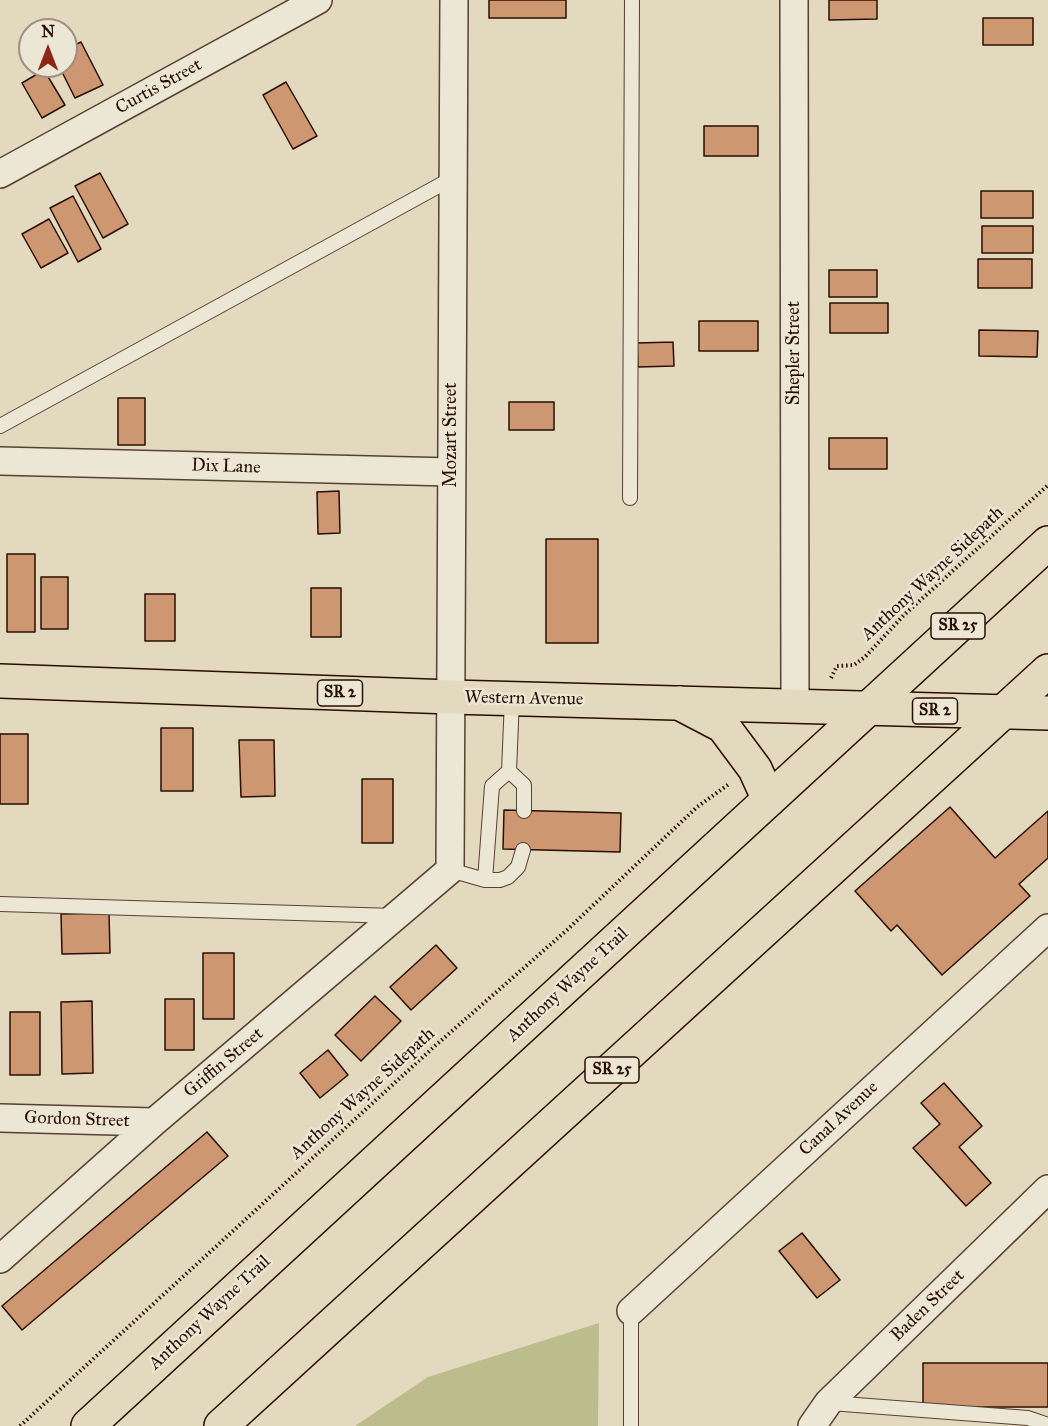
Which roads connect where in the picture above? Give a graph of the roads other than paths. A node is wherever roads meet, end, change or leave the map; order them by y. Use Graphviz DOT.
graph roads {
  1 [pos="318,0"];
  2 [pos="454,0"];
  3 [pos="632,0"];
  4 [pos="795,0"];
  5 [pos="0,174"];
  6 [pos="453,178"];
  7 [pos="0,426"];
  8 [pos="0,460"];
  9 [pos="451,472"];
  10 [pos="630,498"];
  11 [pos="1048,543"];
  12 [pos="1048,670"];
  13 [pos="0,681"];
  14 [pos="451,697"];
  15 [pos="512,699"];
  16 [pos="679,703"];
  17 [pos="795,706"];
  18 [pos="868,709"];
  19 [pos="1002,713"];
  20 [pos="1048,713"];
  21 [pos="509,771"];
  22 [pos="768,800"];
  23 [pos="524,811"];
  24 [pos="523,850"];
  25 [pos="450,870"];
  26 [pos="485,880"];
  27 [pos="0,904"];
  28 [pos="397,916"];
  29 [pos="1048,928"];
  30 [pos="0,1118"];
  31 [pos="154,1122"];
  32 [pos="1048,1189"];
  33 [pos="0,1259"];
  34 [pos="630,1311"];
  35 [pos="828,1403"];
  36 [pos="1048,1425"];
  37 [pos="88,1426"];
  38 [pos="221,1426"];
  39 [pos="630,1426"];
  40 [pos="812,1426"];
  1 -- 5 [label="street, Curtis Street"];
  2 -- 6 [label="street, Mozart Street"];
  3 -- 10 [label="lane"];
  4 -- 17 [label="street, Shepler Street"];
  6 -- 7 [label="lane"];
  6 -- 9 [label="street, Mozart Street"];
  8 -- 9 [label="street, Dix Lane"];
  9 -- 14 [label="street, Mozart Street"];
  11 -- 18 [label="main road, Anthony Wayne Trail / SR 25"];
  12 -- 19 [label="main road, SR 25"];
  13 -- 14 [label="main road, Western Avenue / SR 2"];
  14 -- 15 [label="main road, Western Avenue / SR 2"];
  14 -- 25 [label="street, Mozart Street"];
  15 -- 16 [label="main road, Western Avenue / SR 2"];
  15 -- 21 [label="lane"];
  16 -- 17 [label="main road, Western Avenue / SR 2"];
  16 -- 22 [label="main road"];
  17 -- 18 [label="main road, Western Avenue / SR 2"];
  18 -- 19 [label="main road, Western Avenue / SR 2"];
  18 -- 22 [label="main road, Anthony Wayne Trail / SR 25"];
  19 -- 20 [label="main road, Western Avenue / SR 2"];
  19 -- 38 [label="main road, SR 25"];
  21 -- 23 [label="lane"];
  21 -- 26 [label="lane"];
  22 -- 37 [label="main road, Anthony Wayne Trail / SR 25"];
  24 -- 26 [label="lane"];
  25 -- 26 [label="lane"];
  25 -- 28 [label="street, Griffin Street"];
  27 -- 28 [label="lane"];
  28 -- 31 [label="street, Griffin Street"];
  29 -- 34 [label="street, Canal Avenue"];
  30 -- 31 [label="street, Gordon Street"];
  31 -- 33 [label="street, Griffin Street"];
  32 -- 35 [label="street, Baden Street"];
  34 -- 39 [label="lane"];
  35 -- 36 [label="lane"];
  35 -- 40 [label="street, Baden Street"];
}
